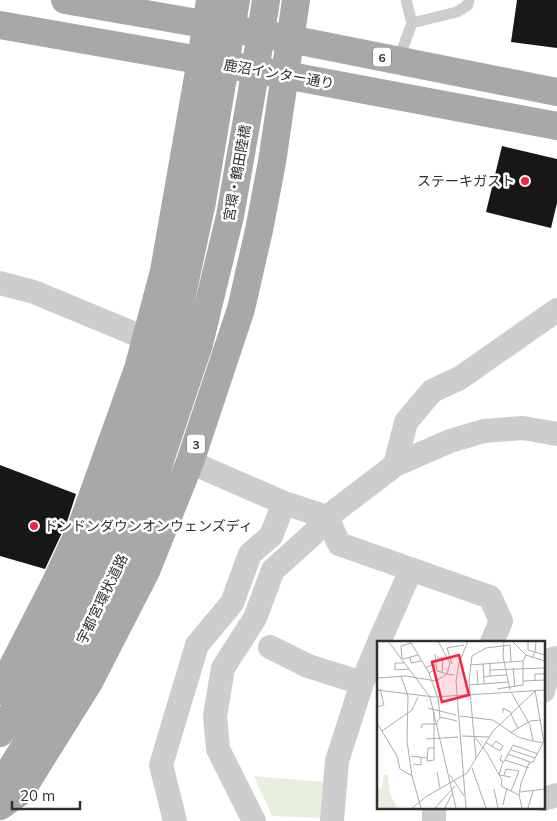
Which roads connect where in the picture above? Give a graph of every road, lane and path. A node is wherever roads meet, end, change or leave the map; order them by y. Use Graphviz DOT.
graph roads {
  1 [pos="65,0"];
  2 [pos="236,0"];
  3 [pos="266,0"];
  4 [pos="296,0"];
  5 [pos="406,0"];
  6 [pos="469,0"];
  7 [pos="208,12"];
  8 [pos="412,23"];
  9 [pos="0,25"];
  10 [pos="290,39"];
  11 [pos="202,60"];
  12 [pos="398,61"];
  13 [pos="285,75"];
  14 [pos="557,92"];
  15 [pos="557,126"];
  16 [pos="0,283"];
  17 [pos="557,310"];
  18 [pos="160,338"];
  19 [pos="199,344"];
  20 [pos="557,434"];
  21 [pos="190,462"];
  22 [pos="395,465"];
  23 [pos="284,503"];
  24 [pos="327,517"];
  25 [pos="411,570"];
  26 [pos="380,641"];
  27 [pos="492,641"];
  28 [pos="270,647"];
  29 [pos="377,649"];
  30 [pos="557,658"];
  31 [pos="362,683"];
  32 [pos="544,688"];
  33 [pos="0,691"];
  34 [pos="0,733"];
  35 [pos="0,786"];
  36 [pos="557,795"];
  37 [pos="544,799"];
  38 [pos="0,806"];
  39 [pos="434,808"];
  40 [pos="175,821"];
  41 [pos="254,821"];
  42 [pos="332,821"];
  43 [pos="434,821"];
  1 -- 7 [label="main road, 6"];
  2 -- 18 [label="main road, bridge"];
  3 -- 19 [label="main road, 宮環・鶴田陸橋 / 3, bridge"];
  4 -- 10 [label="main road, 3"];
  5 -- 8 [label="lane"];
  6 -- 8 [label="lane"];
  7 -- 10 [label="main road, 6"];
  7 -- 11 [label="main road"];
  8 -- 12 [label="lane"];
  9 -- 11 [label="main road, 鹿沼インター通り"];
  10 -- 12 [label="main road, 6"];
  10 -- 13 [label="main road, 3"];
  11 -- 13 [label="main road, 鹿沼インター通り"];
  11 -- 18 [label="main road"];
  12 -- 14 [label="main road, 6"];
  13 -- 15 [label="main road, 鹿沼インター通り"];
  13 -- 21 [label="main road, 3"];
  16 -- 18 [label="street"];
  17 -- 22 [label="street"];
  18 -- 33 [label="main road"];
  18 -- 34 [label="main road, 宇都宮環状道路"];
  19 -- 35 [label="main road, 宇都宮環状道路 / 3"];
  20 -- 22 [label="street"];
  21 -- 23 [label="street"];
  21 -- 38 [label="main road, 3"];
  22 -- 24 [label="street"];
  23 -- 24 [label="street"];
  23 -- 40 [label="street"];
  24 -- 25 [label="street"];
  24 -- 41 [label="street"];
  25 -- 26 [label="street"];
  25 -- 27 [label="street"];
  28 -- 31 [label="street"];
  29 -- 31 [label="street"];
  30 -- 32 [label="street"];
  31 -- 42 [label="street"];
  36 -- 37 [label="street"];
  39 -- 43 [label="street"];
}
